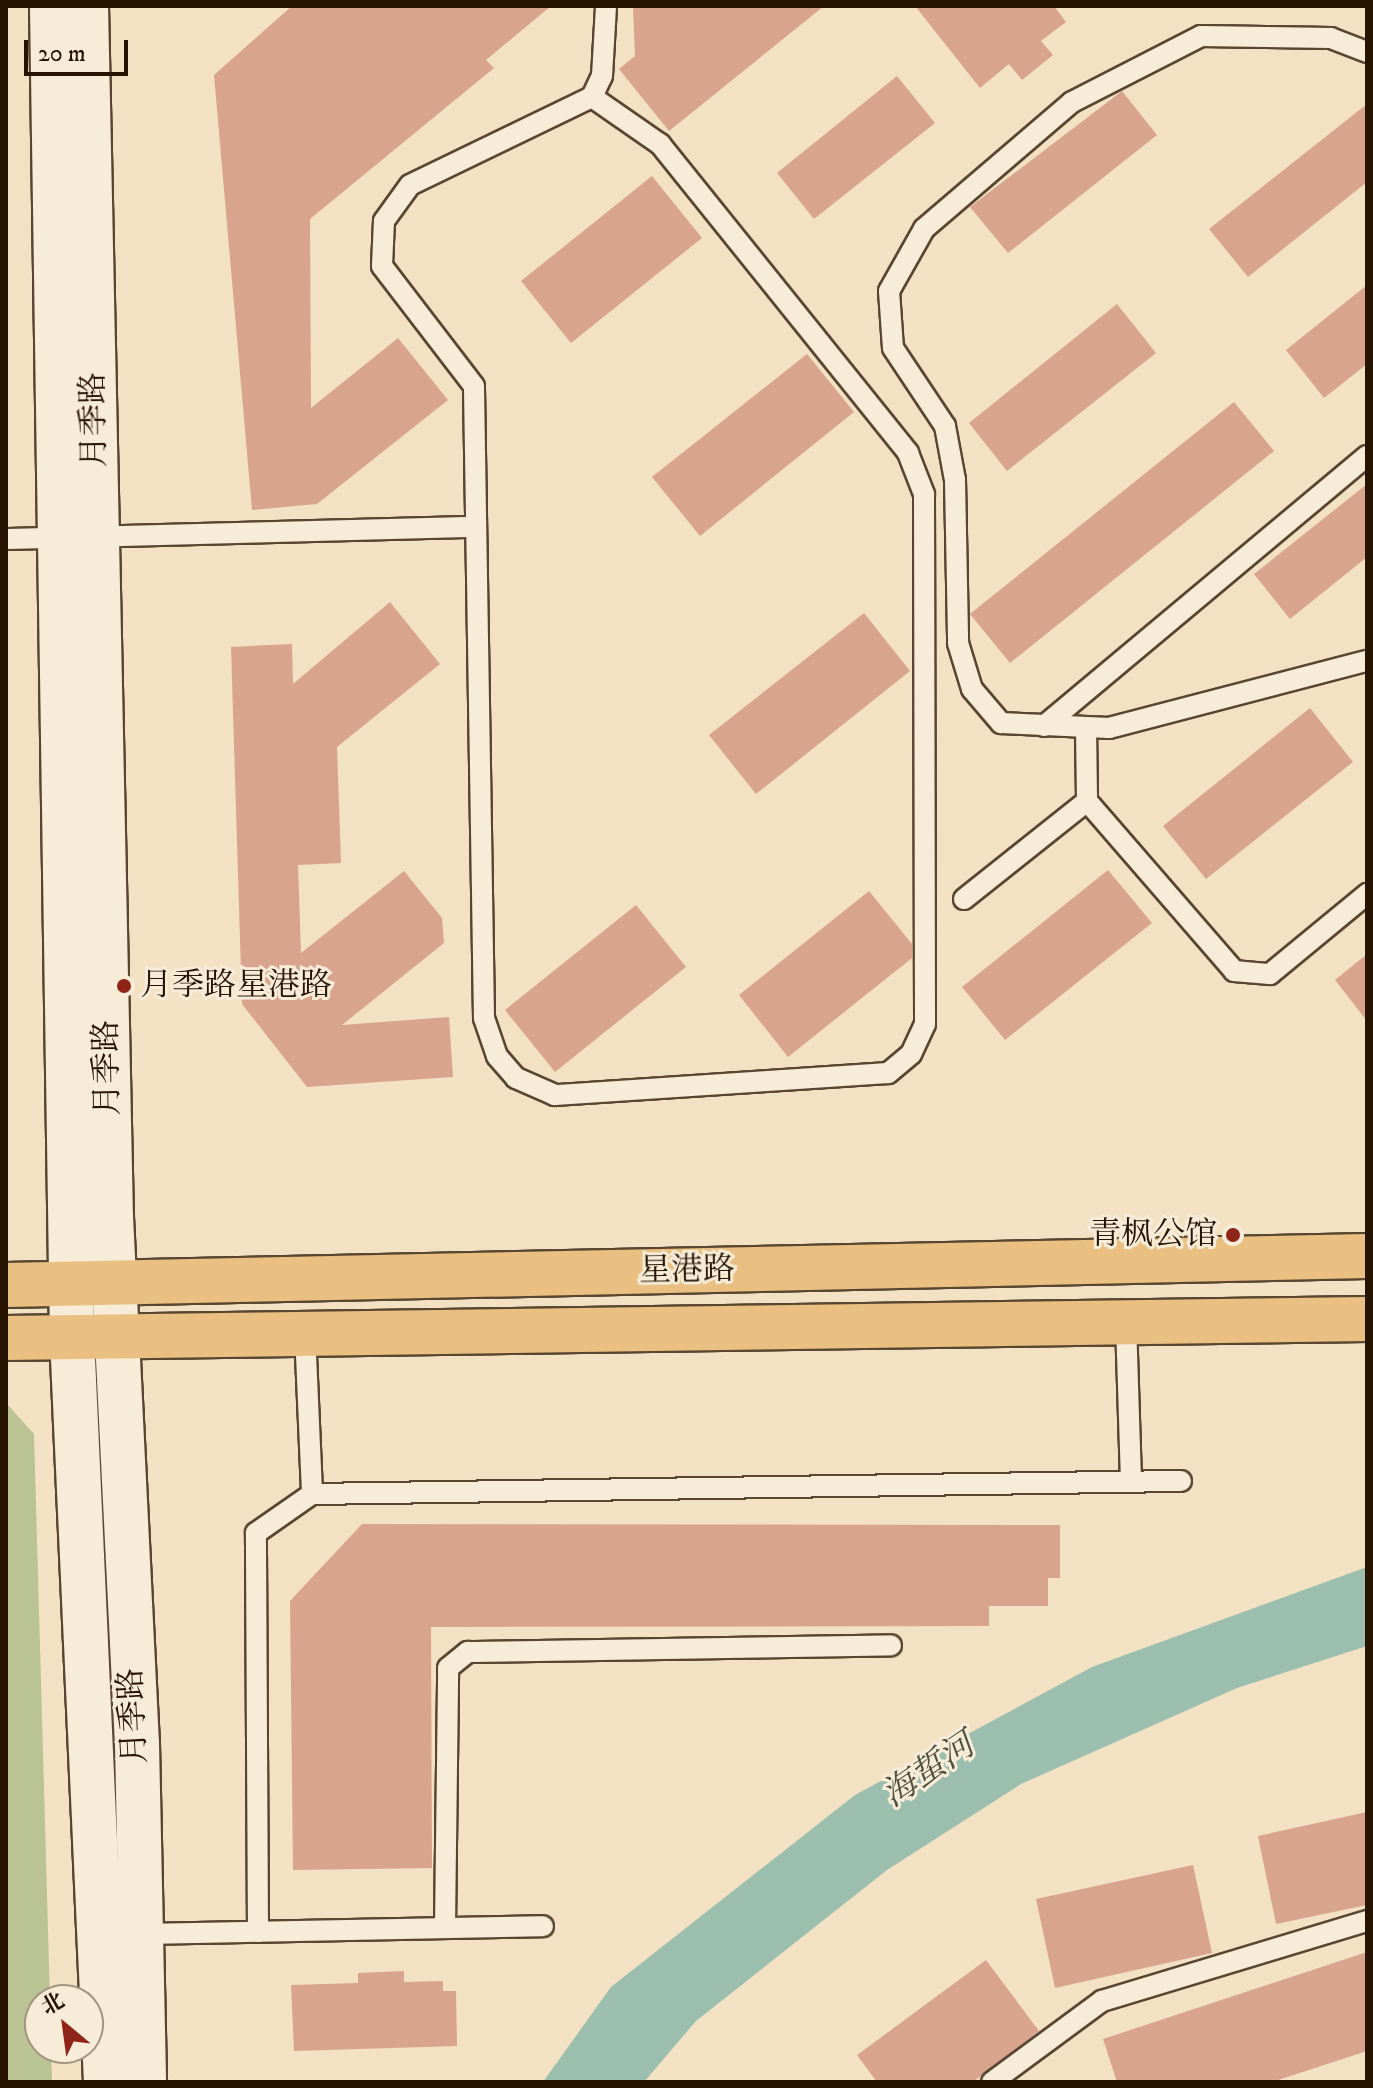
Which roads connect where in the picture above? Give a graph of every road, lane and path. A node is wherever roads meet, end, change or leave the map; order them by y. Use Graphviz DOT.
graph roads {
  1 [pos="52,6"];
  2 [pos="86,6"];
  3 [pos="606,6"];
  4 [pos="1367,52"];
  5 [pos="592,97"];
  6 [pos="1367,456"];
  7 [pos="476,527"];
  8 [pos="79,537"];
  9 [pos="6,539"];
  10 [pos="1367,661"];
  11 [pos="1044,726"];
  12 [pos="1086,728"];
  13 [pos="1087,801"];
  14 [pos="1367,894"];
  15 [pos="964,899"];
  16 [pos="1367,1256"];
  17 [pos="92,1284"];
  18 [pos="6,1285"];
  19 [pos="1367,1319"];
  20 [pos="1126,1322"];
  21 [pos="305,1332"];
  22 [pos="115,1335"];
  23 [pos="72,1336"];
  24 [pos="6,1338"];
  25 [pos="1181,1481"];
  26 [pos="1131,1482"];
  27 [pos="312,1494"];
  28 [pos="891,1645"];
  29 [pos="1367,1921"];
  30 [pos="543,1926"];
  31 [pos="445,1928"];
  32 [pos="258,1932"];
  33 [pos="141,1934"];
  34 [pos="106,2082"];
  35 [pos="144,2082"];
  36 [pos="992,2082"];
  1 -- 8 [label="street, 月季路"];
  2 -- 8 [label="street, 月季路"];
  3 -- 5 [label="lane"];
  4 -- 11 [label="lane"];
  5 -- 7 [label="lane"];
  5 -- 7 [label="lane"];
  6 -- 11 [label="lane"];
  7 -- 8 [label="lane"];
  8 -- 9 [label="lane"];
  8 -- 17 [label="street, 月季路"];
  10 -- 12 [label="lane"];
  11 -- 12 [label="lane"];
  12 -- 13 [label="lane"];
  13 -- 14 [label="lane"];
  13 -- 15 [label="lane"];
  16 -- 17 [label="main road, 星港路"];
  17 -- 18 [label="main road, 星港路"];
  17 -- 22 [label="street, 月季路"];
  17 -- 23 [label="street, 月季路"];
  19 -- 20 [label="main road, 星港路"];
  20 -- 21 [label="main road, 星港路"];
  20 -- 26 [label="lane"];
  21 -- 22 [label="main road, 星港路"];
  21 -- 27 [label="lane"];
  22 -- 23 [label="main road, 星港路"];
  22 -- 33 [label="street, 月季路"];
  23 -- 24 [label="main road, 星港路"];
  23 -- 34 [label="street, 月季路"];
  25 -- 26 [label="lane"];
  26 -- 27 [label="lane"];
  27 -- 32 [label="lane"];
  28 -- 31 [label="lane"];
  29 -- 36 [label="lane"];
  30 -- 31 [label="lane"];
  31 -- 32 [label="lane"];
  32 -- 33 [label="lane"];
  33 -- 35 [label="street, 月季路"];
}
